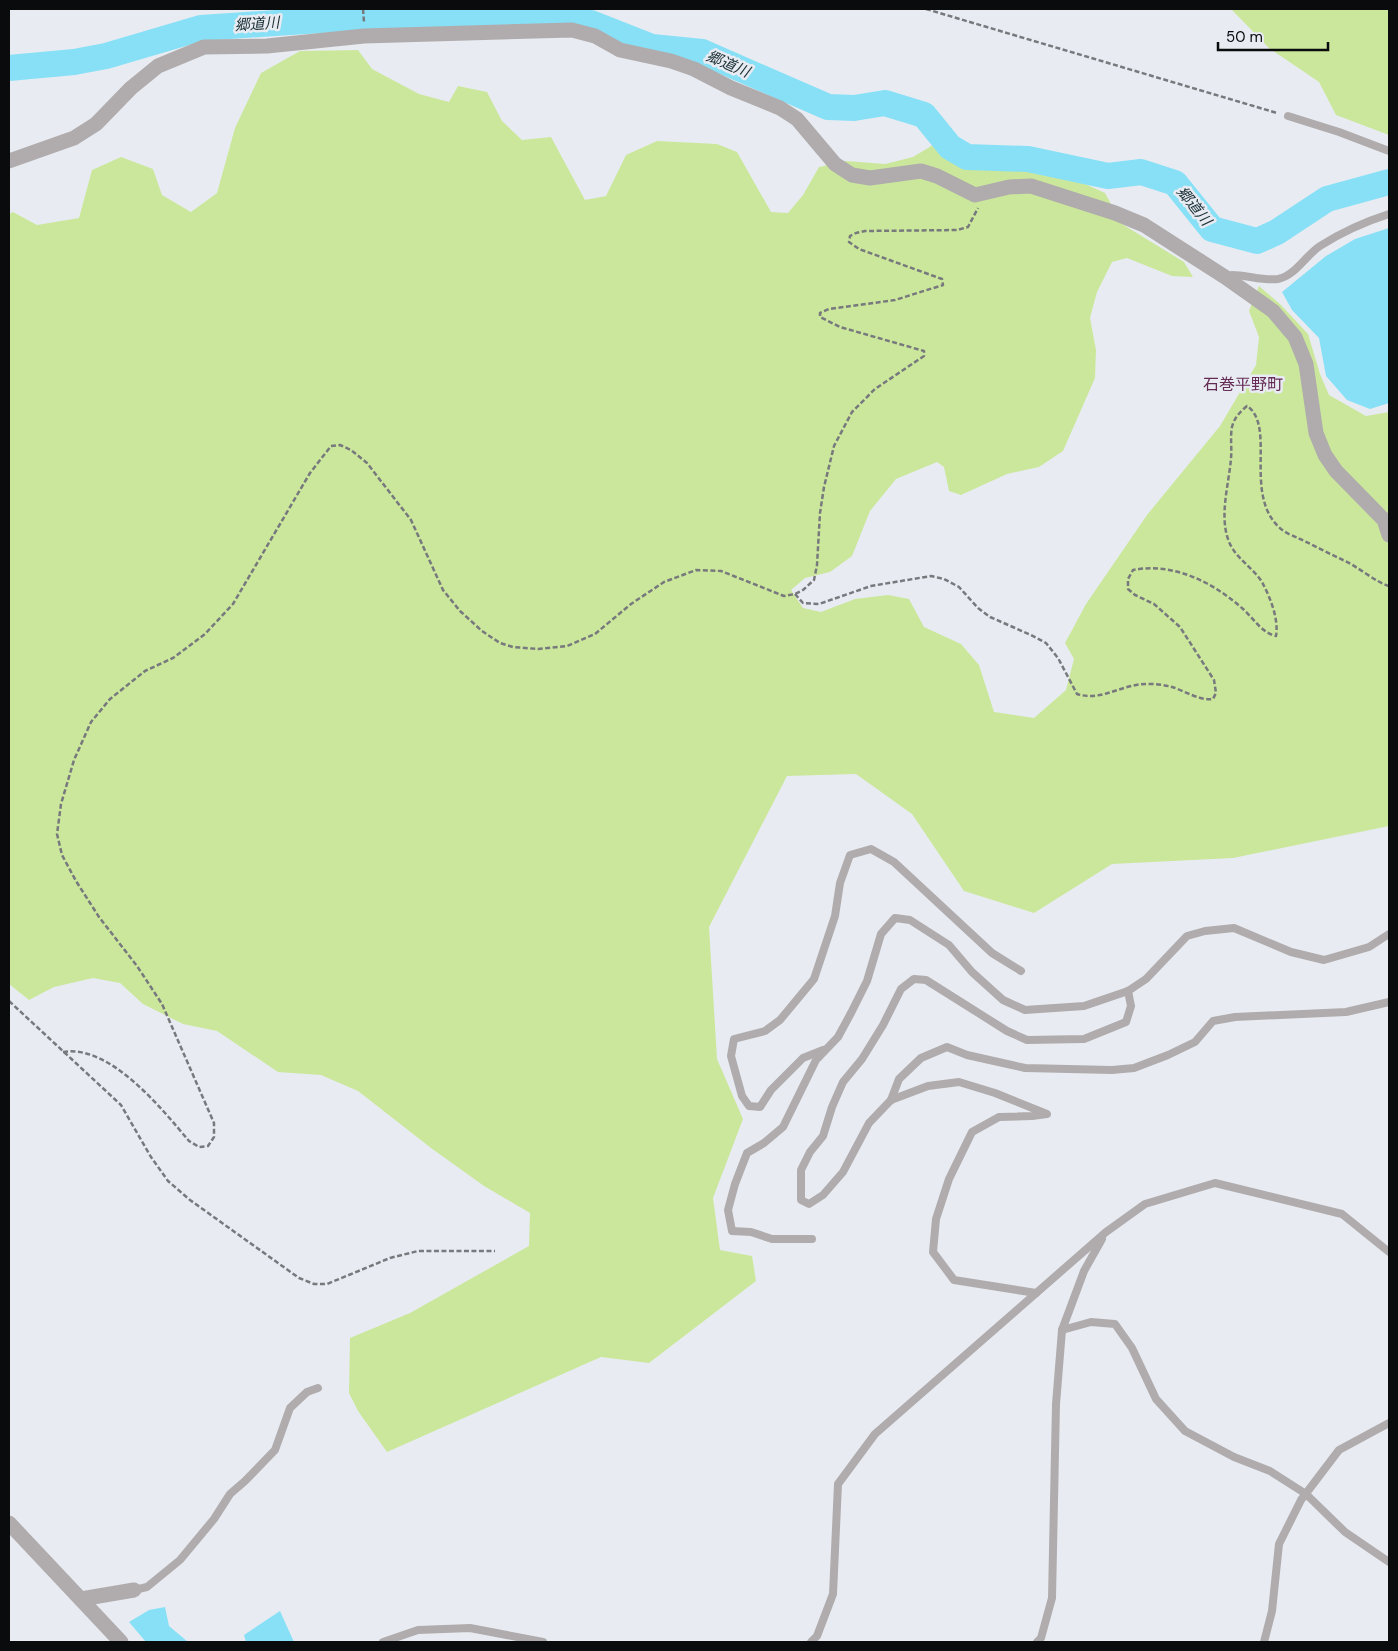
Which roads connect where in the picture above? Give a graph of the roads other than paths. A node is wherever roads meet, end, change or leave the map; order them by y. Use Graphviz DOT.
graph roads {
  1 [pos="1288,116"];
  2 [pos="1389,151"];
  3 [pos="9,161"];
  4 [pos="1389,214"];
  5 [pos="1225,277"];
  6 [pos="1389,535"];
  7 [pos="1389,934"];
  8 [pos="1021,971"];
  9 [pos="1128,991"];
  10 [pos="1389,1002"];
  11 [pos="828,1048"];
  12 [pos="891,1100"];
  13 [pos="1106,1232"];
  14 [pos="812,1238"];
  15 [pos="1389,1252"];
  16 [pos="1036,1293"];
  17 [pos="1062,1330"];
  18 [pos="318,1388"];
  19 [pos="1389,1424"];
  20 [pos="1306,1494"];
  21 [pos="9,1523"];
  22 [pos="1389,1562"];
  23 [pos="134,1590"];
  24 [pos="81,1599"];
  25 [pos="121,1642"];
  26 [pos="383,1642"];
  27 [pos="543,1642"];
  28 [pos="811,1642"];
  29 [pos="1037,1642"];
  30 [pos="1264,1642"];
  1 -- 2 [label="lane"];
  3 -- 5 [label="street"];
  4 -- 5 [label="lane"];
  5 -- 6 [label="street"];
  7 -- 9 [label="lane"];
  8 -- 11 [label="lane"];
  9 -- 11 [label="lane"];
  9 -- 12 [label="lane"];
  10 -- 12 [label="lane"];
  11 -- 14 [label="lane"];
  12 -- 16 [label="lane"];
  13 -- 15 [label="lane"];
  13 -- 16 [label="lane"];
  13 -- 17 [label="lane"];
  16 -- 28 [label="lane"];
  17 -- 20 [label="lane"];
  17 -- 29 [label="lane"];
  18 -- 23 [label="lane"];
  19 -- 20 [label="lane"];
  20 -- 22 [label="lane"];
  20 -- 30 [label="lane"];
  21 -- 24 [label="street"];
  23 -- 24 [label="street"];
  24 -- 25 [label="street"];
  26 -- 27 [label="lane"];
}
